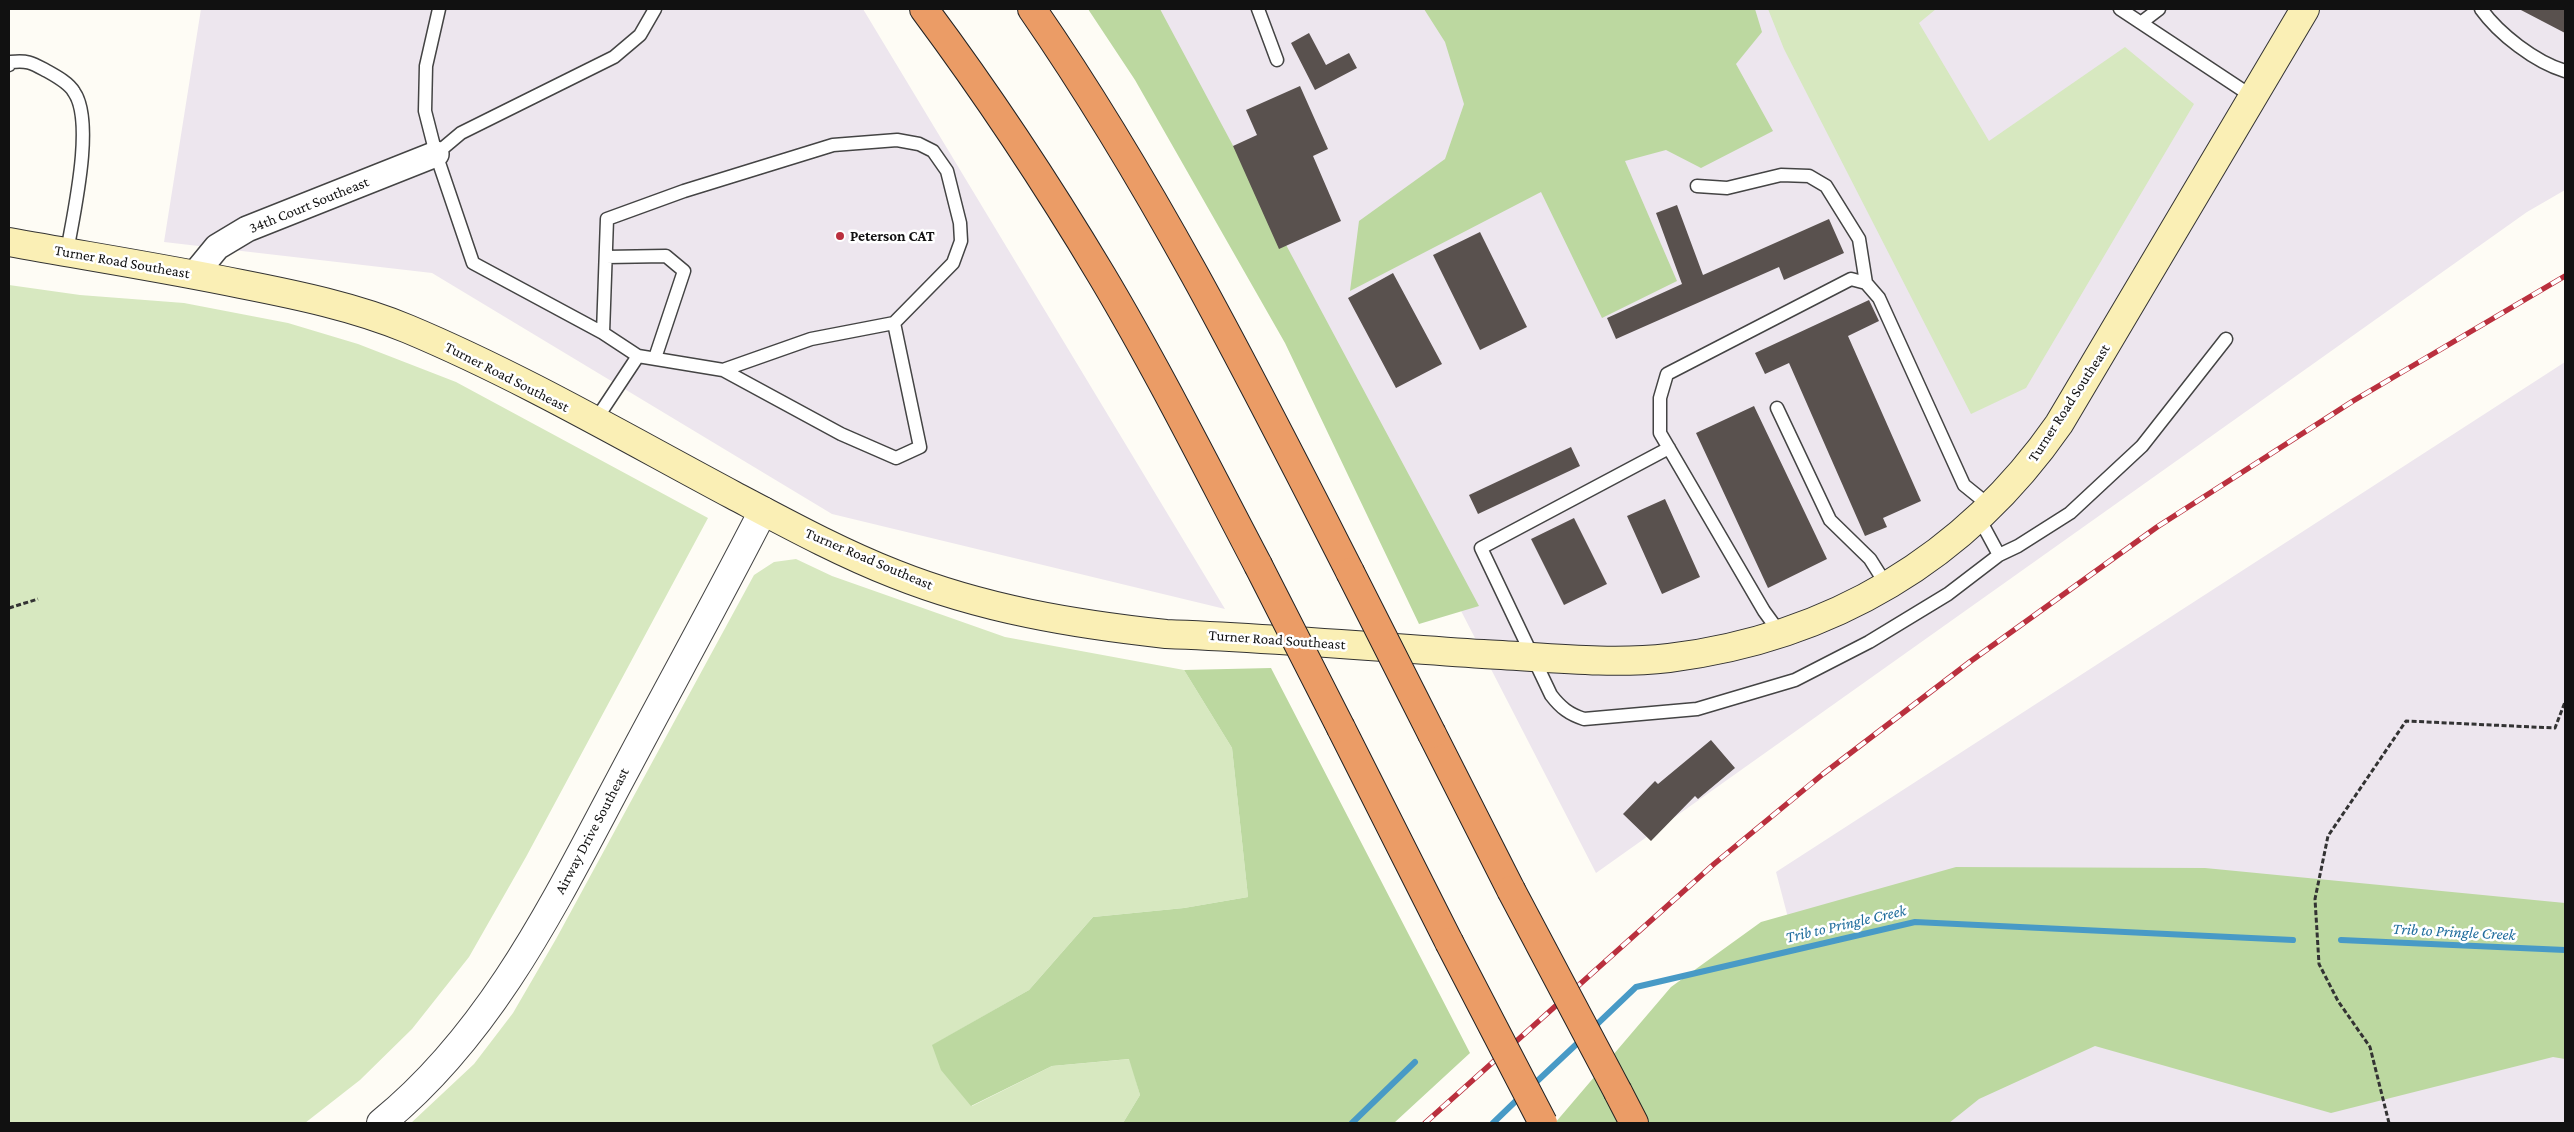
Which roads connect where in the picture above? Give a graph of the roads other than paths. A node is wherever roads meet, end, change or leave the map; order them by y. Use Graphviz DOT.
graph roads {
  1 [pos="655,9"];
  2 [pos="924,9"];
  3 [pos="1032,9"];
  4 [pos="1258,9"];
  5 [pos="2120,9"];
  6 [pos="2159,9"];
  7 [pos="2305,9"];
  8 [pos="2481,9"];
  9 [pos="439,10"];
  10 [pos="2142,22"];
  11 [pos="1277,60"];
  12 [pos="9,65"];
  13 [pos="2565,71"];
  14 [pos="2253,97"];
  15 [pos="436,154"];
  16 [pos="1697,186"];
  17 [pos="9,242"];
  18 [pos="67,252"];
  19 [pos="606,257"];
  20 [pos="194,274"];
  21 [pos="1866,283"];
  22 [pos="894,323"];
  23 [pos="603,333"];
  24 [pos="2226,339"];
  25 [pos="638,356"];
  26 [pos="655,358"];
  27 [pos="723,370"];
  28 [pos="1777,408"];
  29 [pos="595,421"];
  30 [pos="1669,448"];
  31 [pos="763,511"];
  32 [pos="1985,512"];
  33 [pos="1999,555"];
  34 [pos="1887,586"];
  35 [pos="1780,633"];
  36 [pos="1534,657"];
  37 [pos="381,1123"];
  38 [pos="1543,1123"];
  39 [pos="1634,1123"];
  1 -- 15 [label="lane"];
  2 -- 38 [label="highway, bridge"];
  3 -- 39 [label="highway, bridge"];
  4 -- 11 [label="lane"];
  5 -- 10 [label="lane"];
  6 -- 10 [label="lane"];
  7 -- 14 [label="main road, Turner Road Southeast"];
  8 -- 13 [label="lane"];
  9 -- 15 [label="lane"];
  10 -- 14 [label="lane"];
  12 -- 18 [label="lane"];
  14 -- 32 [label="main road, Turner Road Southeast"];
  15 -- 20 [label="street, 34th Court Southeast"];
  15 -- 23 [label="lane"];
  16 -- 21 [label="lane"];
  17 -- 18 [label="main road, Turner Road Southeast"];
  18 -- 20 [label="main road, Turner Road Southeast"];
  19 -- 22 [label="lane"];
  19 -- 23 [label="lane"];
  19 -- 26 [label="lane"];
  20 -- 29 [label="main road, Turner Road Southeast"];
  21 -- 30 [label="lane"];
  21 -- 32 [label="lane"];
  22 -- 27 [label="lane"];
  22 -- 27 [label="lane"];
  23 -- 25 [label="lane"];
  24 -- 33 [label="lane"];
  25 -- 26 [label="lane"];
  25 -- 29 [label="lane"];
  26 -- 27 [label="lane"];
  28 -- 34 [label="lane"];
  29 -- 31 [label="main road, Turner Road Southeast"];
  30 -- 35 [label="lane"];
  30 -- 36 [label="lane"];
  31 -- 36 [label="main road, Turner Road Southeast"];
  31 -- 37 [label="street, Airway Drive Southeast"];
  32 -- 33 [label="lane"];
  32 -- 34 [label="main road, Turner Road Southeast"];
  33 -- 36 [label="lane"];
  34 -- 35 [label="main road, Turner Road Southeast"];
  35 -- 36 [label="main road, Turner Road Southeast"];
}
